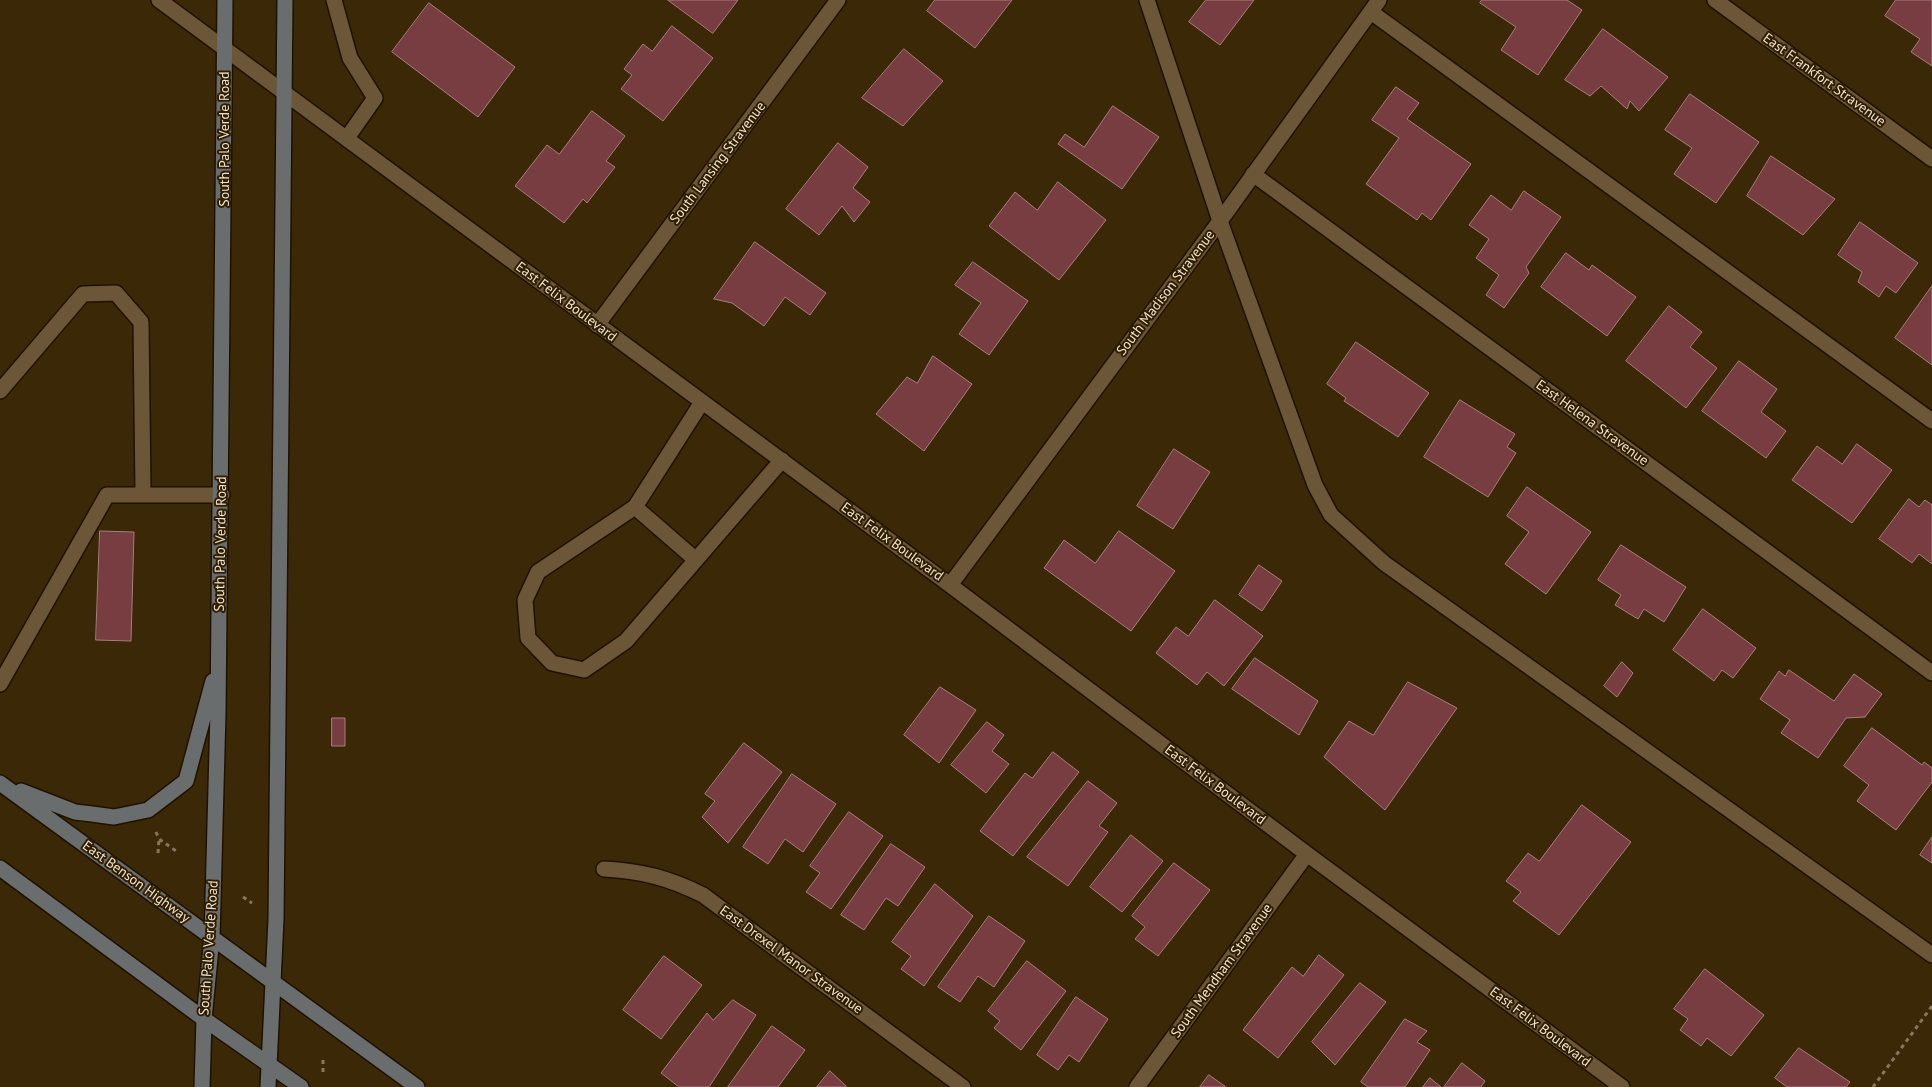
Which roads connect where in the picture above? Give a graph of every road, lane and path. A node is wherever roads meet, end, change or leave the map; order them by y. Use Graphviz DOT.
graph roads {
  1 [pos="159,0"];
  2 [pos="225,0"];
  3 [pos="285,0"];
  4 [pos="334,0"];
  5 [pos="838,0"];
  6 [pos="1147,0"];
  7 [pos="1716,0"];
  8 [pos="1375,6"];
  9 [pos="225,48"];
  10 [pos="285,92"];
  11 [pos="346,138"];
  12 [pos="1932,159"];
  13 [pos="1253,174"];
  14 [pos="1220,221"];
  15 [pos="597,325"];
  16 [pos="0,391"];
  17 [pos="702,402"];
  18 [pos="1932,421"];
  19 [pos="782,460"];
  20 [pos="143,495"];
  21 [pos="222,495"];
  22 [pos="635,506"];
  23 [pos="696,560"];
  24 [pos="950,585"];
  25 [pos="219,663"];
  26 [pos="1932,673"];
  27 [pos="0,684"];
  28 [pos="0,783"];
  29 [pos="154,825"];
  30 [pos="159,839"];
  31 [pos="158,853"];
  32 [pos="179,853"];
  33 [pos="1307,854"];
  34 [pos="0,868"];
  35 [pos="604,869"];
  36 [pos="212,937"];
  37 [pos="1932,955"];
  38 [pos="272,981"];
  39 [pos="1932,1006"];
  40 [pos="204,1019"];
  41 [pos="323,1059"];
  42 [pos="268,1063"];
  43 [pos="323,1072"];
  44 [pos="202,1087"];
  45 [pos="268,1087"];
  46 [pos="301,1087"];
  47 [pos="417,1087"];
  48 [pos="963,1087"];
  49 [pos="1137,1087"];
  50 [pos="1622,1087"];
  51 [pos="1873,1087"];
  1 -- 9 [label="street, East Felix Boulevard"];
  2 -- 9 [label="main road, South Palo Verde Road"];
  3 -- 10 [label="main road"];
  4 -- 11 [label="street"];
  5 -- 15 [label="street, South Lansing Stravenue"];
  6 -- 14 [label="street"];
  7 -- 12 [label="street, East Frankfort Stravenue"];
  8 -- 13 [label="street, South Madison Stravenue"];
  8 -- 18 [label="street"];
  9 -- 10 [label="street, East Felix Boulevard"];
  9 -- 21 [label="main road, South Palo Verde Road"];
  10 -- 11 [label="street, East Felix Boulevard"];
  10 -- 38 [label="main road"];
  11 -- 15 [label="street, East Felix Boulevard"];
  13 -- 14 [label="street, South Madison Stravenue"];
  13 -- 26 [label="street, East Helena Stravenue"];
  14 -- 24 [label="street, South Madison Stravenue"];
  14 -- 37 [label="street"];
  15 -- 17 [label="street, East Felix Boulevard"];
  16 -- 20 [label="street"];
  17 -- 19 [label="street, East Felix Boulevard"];
  17 -- 22 [label="street"];
  19 -- 23 [label="street"];
  19 -- 24 [label="street, East Felix Boulevard"];
  20 -- 21 [label="street"];
  20 -- 27 [label="street"];
  21 -- 25 [label="main road, South Palo Verde Road"];
  22 -- 23 [label="street"];
  22 -- 23 [label="street"];
  24 -- 33 [label="street, East Felix Boulevard"];
  25 -- 28 [label="main road"];
  25 -- 36 [label="main road, South Palo Verde Road"];
  28 -- 36 [label="main road, East Benson Highway"];
  29 -- 30 [label="path"];
  30 -- 31 [label="path"];
  30 -- 32 [label="path"];
  33 -- 49 [label="street, South Mendham Stravenue"];
  33 -- 50 [label="street, East Felix Boulevard"];
  34 -- 40 [label="main road"];
  35 -- 48 [label="street, East Drexel Manor Stravenue"];
  36 -- 38 [label="main road, East Benson Highway"];
  36 -- 40 [label="main road, South Palo Verde Road"];
  38 -- 42 [label="main road"];
  38 -- 47 [label="main road, East Benson Highway"];
  39 -- 51 [label="path"];
  40 -- 42 [label="main road"];
  40 -- 44 [label="main road, South Palo Verde Road"];
  41 -- 43 [label="path"];
  42 -- 45 [label="main road"];
  42 -- 46 [label="main road"];
}
